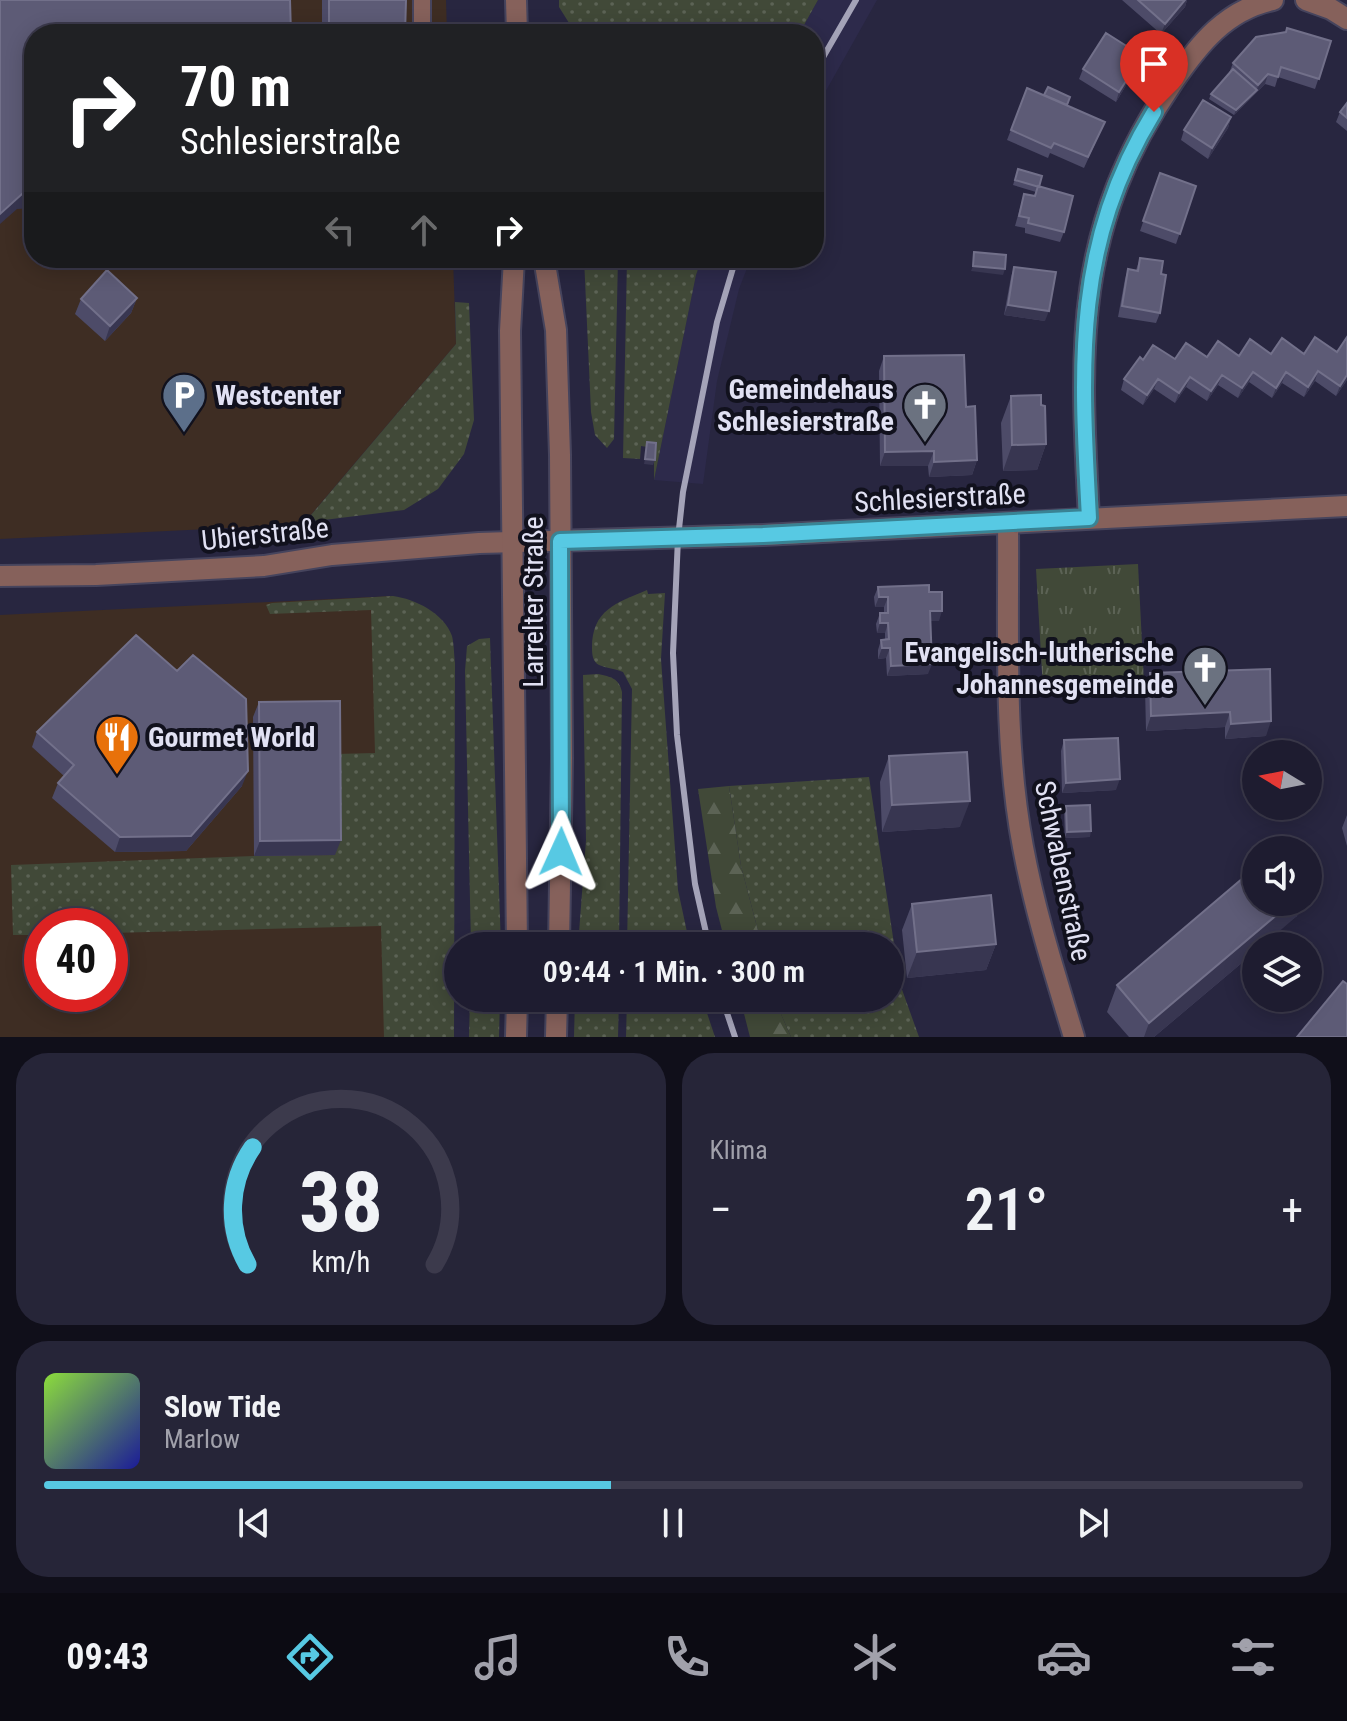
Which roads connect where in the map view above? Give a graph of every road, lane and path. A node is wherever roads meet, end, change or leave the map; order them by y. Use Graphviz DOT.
graph roads {
  1 [pos="422,0"];
  2 [pos="516,0"];
  3 [pos="1273,0"];
  4 [pos="1306,0"];
  5 [pos="1347,19"];
  6 [pos="422,24"];
  7 [pos="517,24"];
  8 [pos="513,268"];
  9 [pos="546,268"];
  10 [pos="1347,506"];
  11 [pos="1089,518"];
  12 [pos="1008,523"];
  13 [pos="512,541"];
  14 [pos="537,541"];
  15 [pos="560,541"];
  16 [pos="0,576"];
  17 [pos="517,932"];
  18 [pos="559,932"];
  19 [pos="517,1012"];
  20 [pos="557,1012"];
  21 [pos="516,1037"];
  22 [pos="556,1037"];
  23 [pos="1074,1037"];
  1 -- 6 [label="lane"];
  2 -- 7 [label="street"];
  3 -- 11 [label="street"];
  4 -- 5 [label="street"];
  8 -- 13 [label="street, Larrelter Straße"];
  9 -- 15 [label="street, Larrelter Straße"];
  10 -- 11 [label="street, Schlesierstraße"];
  11 -- 12 [label="street, Schlesierstraße"];
  12 -- 15 [label="street, Schlesierstraße"];
  12 -- 23 [label="street, Schwabenstraße"];
  13 -- 14 [label="street, Ubierstraße"];
  13 -- 16 [label="street, Ubierstraße"];
  13 -- 17 [label="street, Larrelter Straße"];
  14 -- 15 [label="street, Schlesierstraße"];
  15 -- 18 [label="street, Larrelter Straße"];
  19 -- 21 [label="street"];
  20 -- 22 [label="street"];
}
